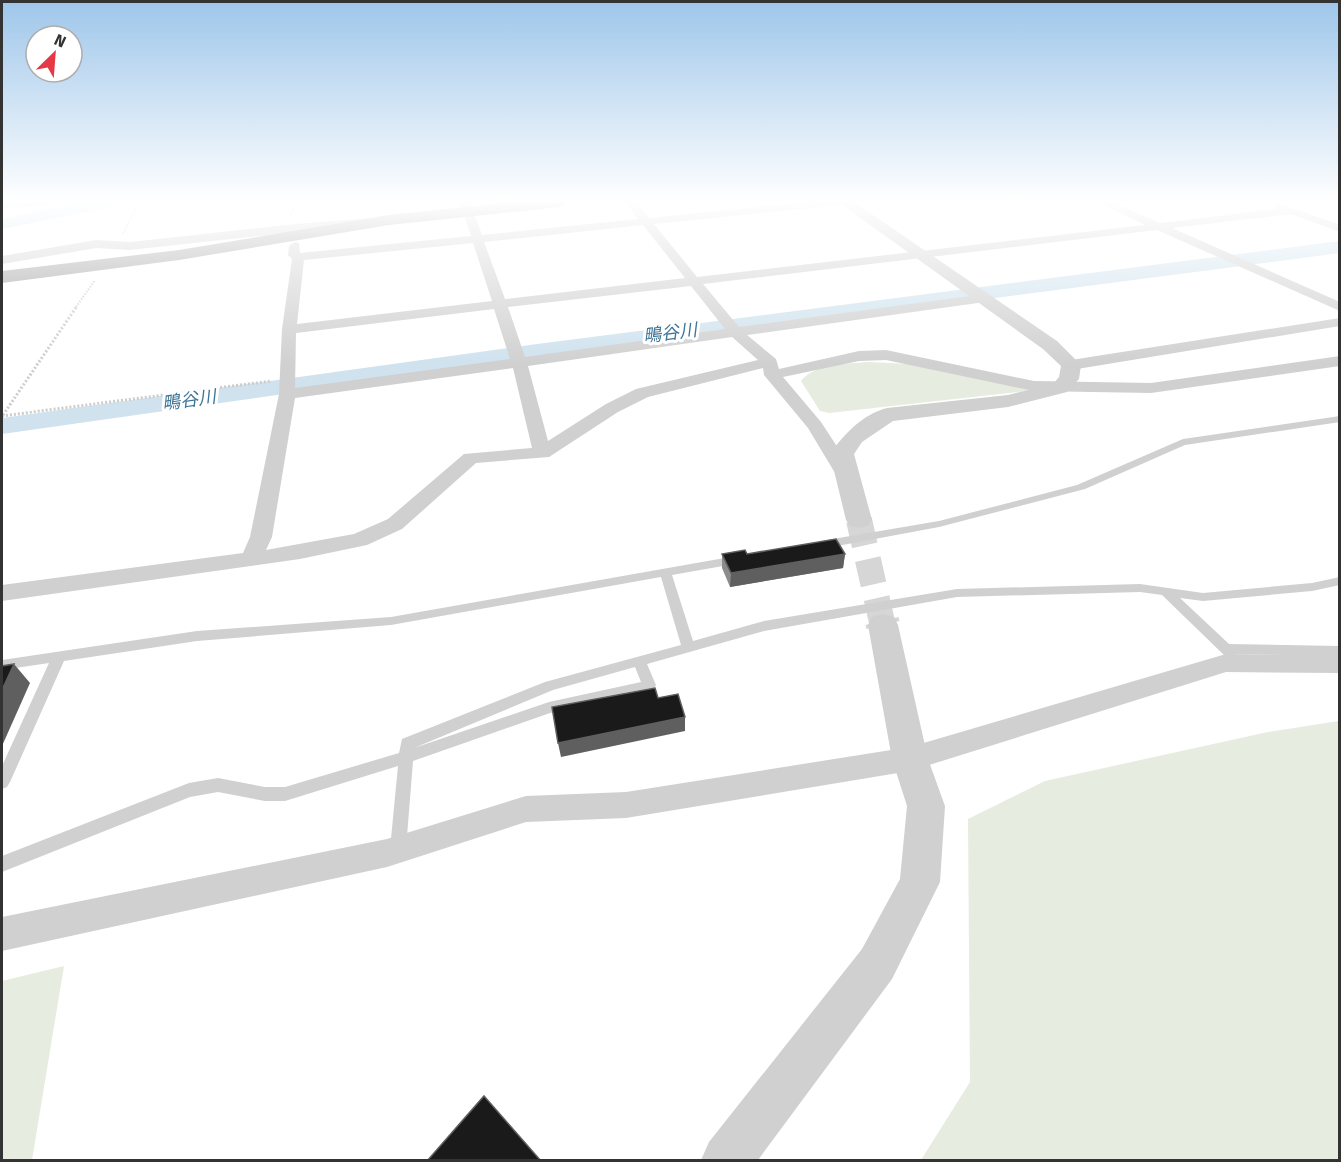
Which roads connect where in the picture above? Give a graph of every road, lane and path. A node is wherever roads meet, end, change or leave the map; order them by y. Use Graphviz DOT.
graph roads {
  1 [pos="24,256"];
  2 [pos="110,256"];
  3 [pos="158,256"];
  4 [pos="305,256"];
  5 [pos="483,256"];
  6 [pos="674,256"];
  7 [pos="901,256"];
  8 [pos="923,256"];
  9 [pos="1225,256"];
  10 [pos="298,257"];
  11 [pos="2,260"];
  12 [pos="105,266"];
  13 [pos="2,277"];
  14 [pos="694,281"];
  15 [pos="979,294"];
  16 [pos="499,304"];
  17 [pos="1340,307"];
  18 [pos="1340,322"];
  19 [pos="289,329"];
  20 [pos="735,332"];
  21 [pos="1340,361"];
  22 [pos="519,362"];
  23 [pos="1071,365"];
  24 [pos="771,368"];
  25 [pos="288,386"];
  26 [pos="1060,388"];
  27 [pos="2,416"];
  28 [pos="1340,419"];
  29 [pos="542,453"];
  30 [pos="845,474"];
  31 [pos="859,520"];
  32 [pos="814,546"];
  33 [pos="745,558"];
  34 [pos="251,559"];
  35 [pos="665,572"];
  36 [pos="1340,581"];
  37 [pos="1166,592"];
  38 [pos="2,593"];
  39 [pos="883,625"];
  40 [pos="688,647"];
  41 [pos="1340,651"];
  42 [pos="59,656"];
  43 [pos="1233,656"];
  44 [pos="639,661"];
  45 [pos="1340,664"];
  46 [pos="2,665"];
  47 [pos="406,757"];
  48 [pos="910,759"];
  49 [pos="2,782"];
  50 [pos="398,849"];
  51 [pos="2,864"];
  52 [pos="2,934"];
  53 [pos="727,1161"];
  1 -- 11 [label="street"];
  2 -- 12 [label="street"];
  3 -- 12 [label="highway"];
  4 -- 10 [label="street"];
  5 -- 16 [label="street"];
  6 -- 14 [label="street"];
  7 -- 14 [label="street"];
  8 -- 15 [label="street"];
  9 -- 17 [label="street"];
  10 -- 19 [label="street"];
  12 -- 13 [label="highway"];
  12 -- 27 [label="path"];
  14 -- 16 [label="street"];
  14 -- 20 [label="street"];
  15 -- 20 [label="street"];
  15 -- 23 [label="street"];
  16 -- 19 [label="street"];
  16 -- 22 [label="street"];
  18 -- 23 [label="street"];
  19 -- 25 [label="street"];
  20 -- 22 [label="street"];
  20 -- 24 [label="street"];
  21 -- 26 [label="street"];
  22 -- 25 [label="street"];
  22 -- 29 [label="street"];
  23 -- 26 [label="street"];
  24 -- 26 [label="street"];
  24 -- 29 [label="street"];
  24 -- 30 [label="street"];
  25 -- 27 [label="path"];
  25 -- 34 [label="street"];
  26 -- 30 [label="street"];
  28 -- 32 [label="lane"];
  29 -- 34 [label="street"];
  30 -- 31 [label="street"];
  33 -- 35 [label="lane"];
  34 -- 38 [label="street"];
  35 -- 40 [label="lane"];
  35 -- 42 [label="lane"];
  36 -- 37 [label="lane"];
  37 -- 40 [label="lane"];
  37 -- 43 [label="lane"];
  39 -- 48 [label="street"];
  40 -- 44 [label="lane"];
  41 -- 43 [label="lane"];
  42 -- 46 [label="lane"];
  42 -- 49 [label="lane"];
  43 -- 45 [label="street"];
  43 -- 48 [label="street"];
  44 -- 47 [label="lane"];
  44 -- 47 [label="lane"];
  47 -- 50 [label="lane"];
  47 -- 51 [label="lane"];
  48 -- 50 [label="street"];
  48 -- 53 [label="street"];
  50 -- 52 [label="street"];
}
